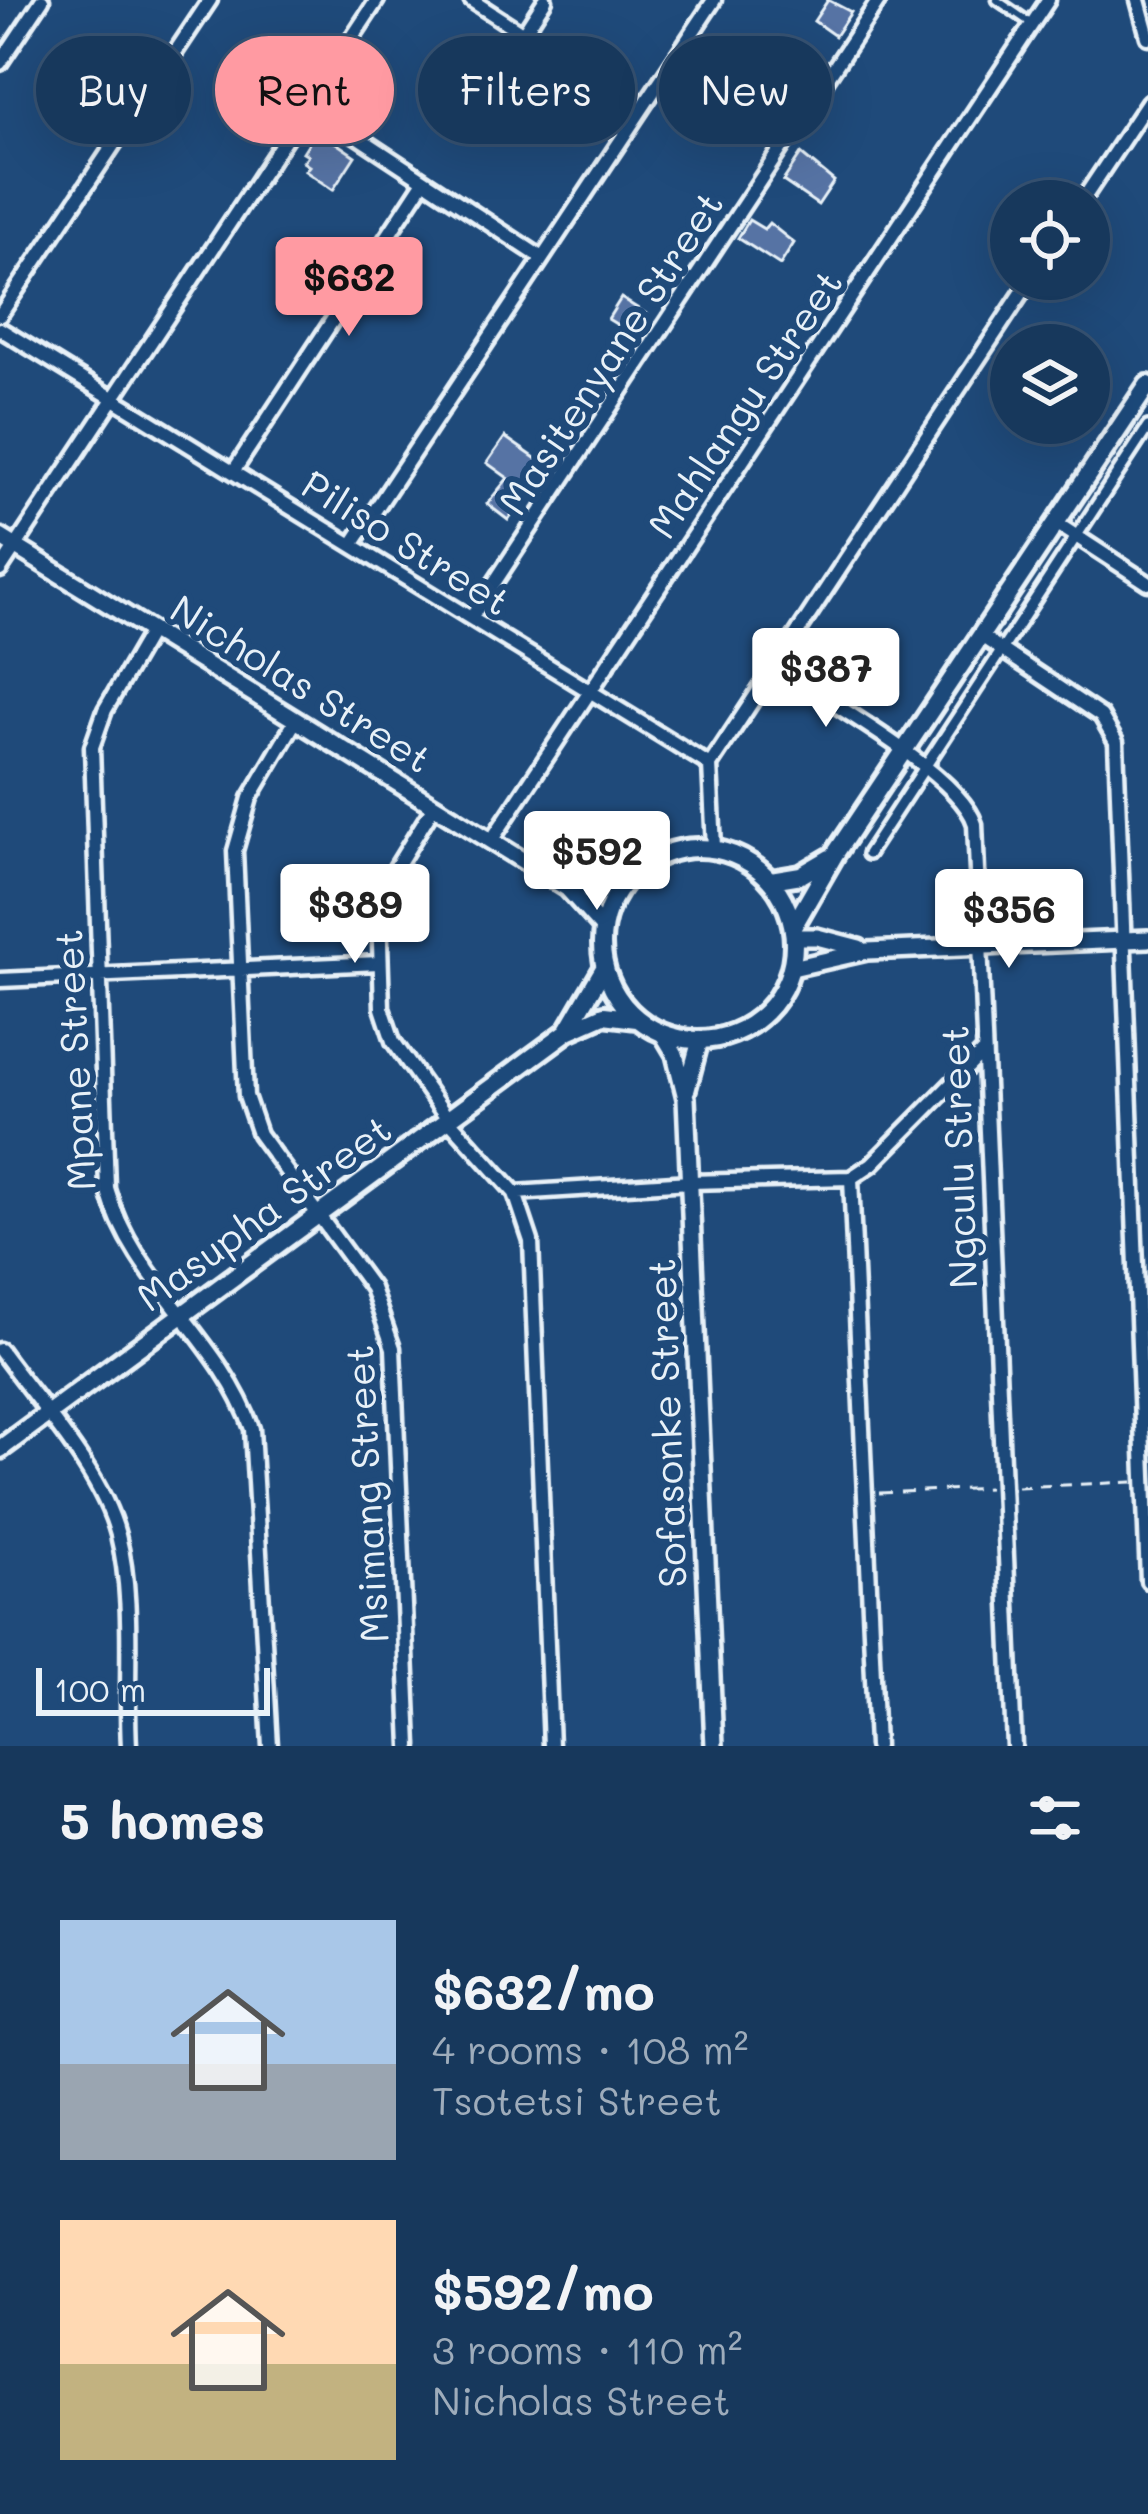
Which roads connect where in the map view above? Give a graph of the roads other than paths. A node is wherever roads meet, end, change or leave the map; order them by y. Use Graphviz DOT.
graph roads {
  1 [pos="42,0"];
  2 [pos="210,0"];
  3 [pos="377,0"];
  4 [pos="471,0"];
  5 [pos="545,0"];
  6 [pos="714,0"];
  7 [pos="879,0"];
  8 [pos="997,0"];
  9 [pos="1048,0"];
  10 [pos="1138,0"];
  11 [pos="1032,25"];
  12 [pos="523,34"];
  13 [pos="353,36"];
  14 [pos="1148,37"];
  15 [pos="0,63"];
  16 [pos="1148,102"];
  17 [pos="640,110"];
  18 [pos="282,144"];
  19 [pos="368,144"];
  20 [pos="1096,180"];
  21 [pos="424,181"];
  22 [pos="542,258"];
  23 [pos="1017,300"];
  24 [pos="0,315"];
  25 [pos="0,329"];
  26 [pos="1148,385"];
  27 [pos="114,399"];
  28 [pos="1141,412"];
  29 [pos="1148,427"];
  30 [pos="233,472"];
  31 [pos="1056,524"];
  32 [pos="1076,536"];
  33 [pos="0,537"];
  34 [pos="352,545"];
  35 [pos="16,547"];
  36 [pos="0,570"];
  37 [pos="1148,583"];
  38 [pos="471,618"];
  39 [pos="152,631"];
  40 [pos="981,636"];
  41 [pos="1002,651"];
  42 [pos="775,667"];
  43 [pos="591,692"];
  44 [pos="296,720"];
  45 [pos="903,752"];
  46 [pos="710,765"];
  47 [pos="927,768"];
  48 [pos="434,806"];
  49 [pos="491,841"];
  50 [pos="714,848"];
  51 [pos="835,854"];
  52 [pos="868,854"];
  53 [pos="771,880"];
  54 [pos="622,884"];
  55 [pos="567,888"];
  56 [pos="602,928"];
  57 [pos="794,932"];
  58 [pos="1148,939"];
  59 [pos="1122,940"];
  60 [pos="982,946"];
  61 [pos="867,951"];
  62 [pos="379,963"];
  63 [pos="604,968"];
  64 [pos="792,968"];
  65 [pos="238,969"];
  66 [pos="100,976"];
  67 [pos="0,980"];
  68 [pos="637,1019"];
  69 [pos="568,1031"];
  70 [pos="663,1034"];
  71 [pos="700,1040"];
  72 [pos="984,1051"];
  73 [pos="686,1097"];
  74 [pos="448,1119"];
  75 [pos="851,1178"];
  76 [pos="690,1181"];
  77 [pos="515,1193"];
  78 [pos="320,1214"];
  79 [pos="180,1316"];
  80 [pos="0,1350"];
  81 [pos="47,1414"];
  82 [pos="0,1449"];
  83 [pos="1148,1581"];
  84 [pos="129,1746"];
  85 [pos="270,1746"];
  86 [pos="410,1746"];
  87 [pos="551,1746"];
  88 [pos="714,1746"];
  89 [pos="876,1746"];
  90 [pos="1014,1746"];
  1 -- 15 [label="street"];
  2 -- 24 [label="street"];
  3 -- 13 [label="street"];
  4 -- 12 [label="street"];
  5 -- 12 [label="street"];
  6 -- 17 [label="street"];
  7 -- 38 [label="street, Masitenyane Street"];
  8 -- 11 [label="lane"];
  9 -- 11 [label="street, Mahlangu Street"];
  10 -- 14 [label="street"];
  11 -- 43 [label="street, Mahlangu Street"];
  12 -- 17 [label="street"];
  16 -- 20 [label="street"];
  17 -- 22 [label="street"];
  18 -- 27 [label="street"];
  19 -- 21 [label="street"];
  21 -- 22 [label="street"];
  21 -- 30 [label="street"];
  22 -- 34 [label="street"];
  23 -- 42 [label="street"];
  25 -- 27 [label="street, Piliso Street"];
  26 -- 28 [label="main road"];
  27 -- 30 [label="street, Piliso Street"];
  27 -- 35 [label="street"];
  28 -- 31 [label="main road"];
  29 -- 32 [label="street"];
  30 -- 34 [label="street, Piliso Street"];
  31 -- 32 [label="street"];
  31 -- 40 [label="main road"];
  32 -- 37 [label="street"];
  32 -- 41 [label="street"];
  33 -- 35 [label="street, Nicholas Street"];
  34 -- 38 [label="street, Piliso Street"];
  35 -- 36 [label="street"];
  35 -- 39 [label="street, Nicholas Street"];
  38 -- 43 [label="street, Piliso Street"];
  39 -- 44 [label="street, Nicholas Street"];
  39 -- 66 [label="street, Mpane Street"];
  40 -- 41 [label="street"];
  40 -- 45 [label="main road"];
  41 -- 47 [label="street"];
  41 -- 59 [label="street"];
  42 -- 45 [label="street, Ngculu Street"];
  42 -- 46 [label="street"];
  43 -- 46 [label="street, Piliso Street"];
  43 -- 49 [label="street, Mahlangu Street"];
  44 -- 48 [label="street, Nicholas Street"];
  44 -- 65 [label="street, Msimang Street"];
  45 -- 47 [label="street, Ngculu Street"];
  45 -- 51 [label="main road"];
  46 -- 50 [label="street"];
  47 -- 52 [label="street"];
  47 -- 60 [label="street, Ngculu Street"];
  48 -- 49 [label="street, Nicholas Street"];
  48 -- 62 [label="street"];
  49 -- 55 [label="street, Nicholas Street"];
  50 -- 53 [label="main road"];
  50 -- 54 [label="main road"];
  51 -- 53 [label="main road"];
  51 -- 57 [label="main road"];
  53 -- 57 [label="main road"];
  54 -- 55 [label="street"];
  54 -- 56 [label="main road"];
  55 -- 56 [label="street, Nicholas Street"];
  56 -- 63 [label="main road"];
  57 -- 61 [label="street"];
  57 -- 64 [label="main road"];
  58 -- 59 [label="street"];
  59 -- 60 [label="street"];
  59 -- 83 [label="street"];
  60 -- 61 [label="street"];
  60 -- 72 [label="street, Ngculu Street"];
  61 -- 64 [label="street"];
  62 -- 65 [label="street"];
  62 -- 74 [label="street"];
  63 -- 68 [label="main road"];
  63 -- 69 [label="main road, Masupha Street"];
  64 -- 71 [label="main road"];
  65 -- 66 [label="street"];
  65 -- 78 [label="street, Msimang Street"];
  66 -- 67 [label="street"];
  66 -- 79 [label="street, Mpane Street"];
  68 -- 69 [label="main road, Masupha Street"];
  68 -- 70 [label="main road"];
  69 -- 74 [label="main road, Masupha Street"];
  70 -- 71 [label="main road"];
  70 -- 73 [label="street, Sofasonke Street"];
  71 -- 73 [label="street, Sofasonke Street"];
  72 -- 75 [label="street"];
  72 -- 90 [label="street, Ngculu Street"];
  73 -- 76 [label="street, Sofasonke Street"];
  74 -- 77 [label="street"];
  74 -- 78 [label="main road, Masupha Street"];
  75 -- 76 [label="street"];
  75 -- 89 [label="street"];
  76 -- 77 [label="street"];
  76 -- 88 [label="street, Sofasonke Street"];
  77 -- 87 [label="street"];
  78 -- 79 [label="main road, Masupha Street"];
  78 -- 86 [label="street, Msimang Street"];
  79 -- 81 [label="main road, Masupha Street"];
  79 -- 85 [label="street, Mpane Street"];
  80 -- 81 [label="street"];
  81 -- 82 [label="main road, Masupha Street"];
  81 -- 84 [label="street"];
}
